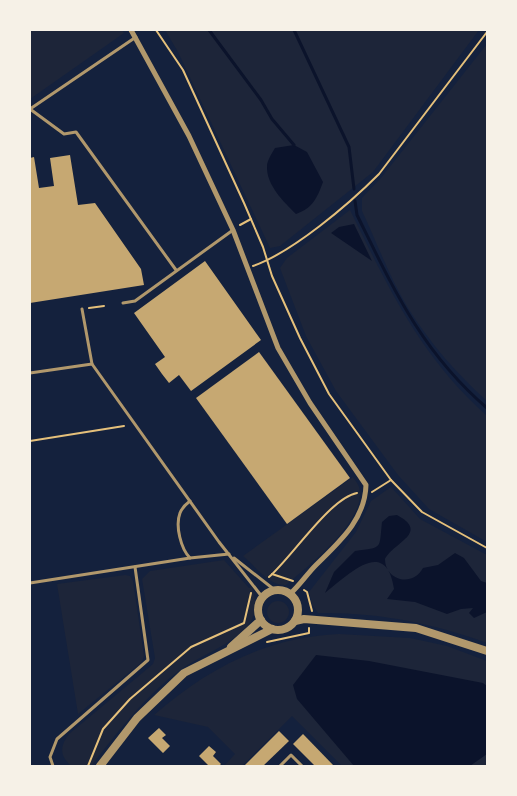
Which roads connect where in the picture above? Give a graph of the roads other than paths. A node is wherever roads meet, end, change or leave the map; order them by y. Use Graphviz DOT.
graph roads {
  1 [pos="131,30"];
  2 [pos="137,37"];
  3 [pos="30,109"];
  4 [pos="233,230"];
  5 [pos="176,270"];
  6 [pos="123,303"];
  7 [pos="82,309"];
  8 [pos="92,364"];
  9 [pos="30,373"];
  10 [pos="190,501"];
  11 [pos="228,554"];
  12 [pos="190,558"];
  13 [pos="136,567"];
  14 [pos="30,583"];
  15 [pos="276,590"];
  16 [pos="290,594"];
  17 [pos="263,598"];
  18 [pos="261,620"];
  19 [pos="295,621"];
  20 [pos="272,629"];
  21 [pos="227,651"];
  22 [pos="487,651"];
  23 [pos="53,766"];
  24 [pos="100,766"];
  25 [pos="280,766"];
  26 [pos="302,766"];
  1 -- 2 [label="street"];
  2 -- 3 [label="lane"];
  2 -- 4 [label="street"];
  3 -- 5 [label="lane"];
  4 -- 5 [label="lane"];
  4 -- 16 [label="street"];
  5 -- 6 [label="lane"];
  7 -- 8 [label="lane"];
  8 -- 9 [label="lane"];
  8 -- 10 [label="lane"];
  10 -- 11 [label="lane"];
  10 -- 12 [label="lane"];
  11 -- 12 [label="lane"];
  11 -- 15 [label="lane"];
  11 -- 17 [label="lane"];
  12 -- 13 [label="lane"];
  13 -- 14 [label="lane"];
  13 -- 23 [label="lane"];
  15 -- 16 [label="street"];
  15 -- 17 [label="street"];
  16 -- 19 [label="street"];
  17 -- 18 [label="street"];
  18 -- 20 [label="street"];
  18 -- 21 [label="street"];
  19 -- 20 [label="street"];
  19 -- 22 [label="street"];
  20 -- 21 [label="street"];
  21 -- 24 [label="street"];
  25 -- 26 [label="lane"];
}
